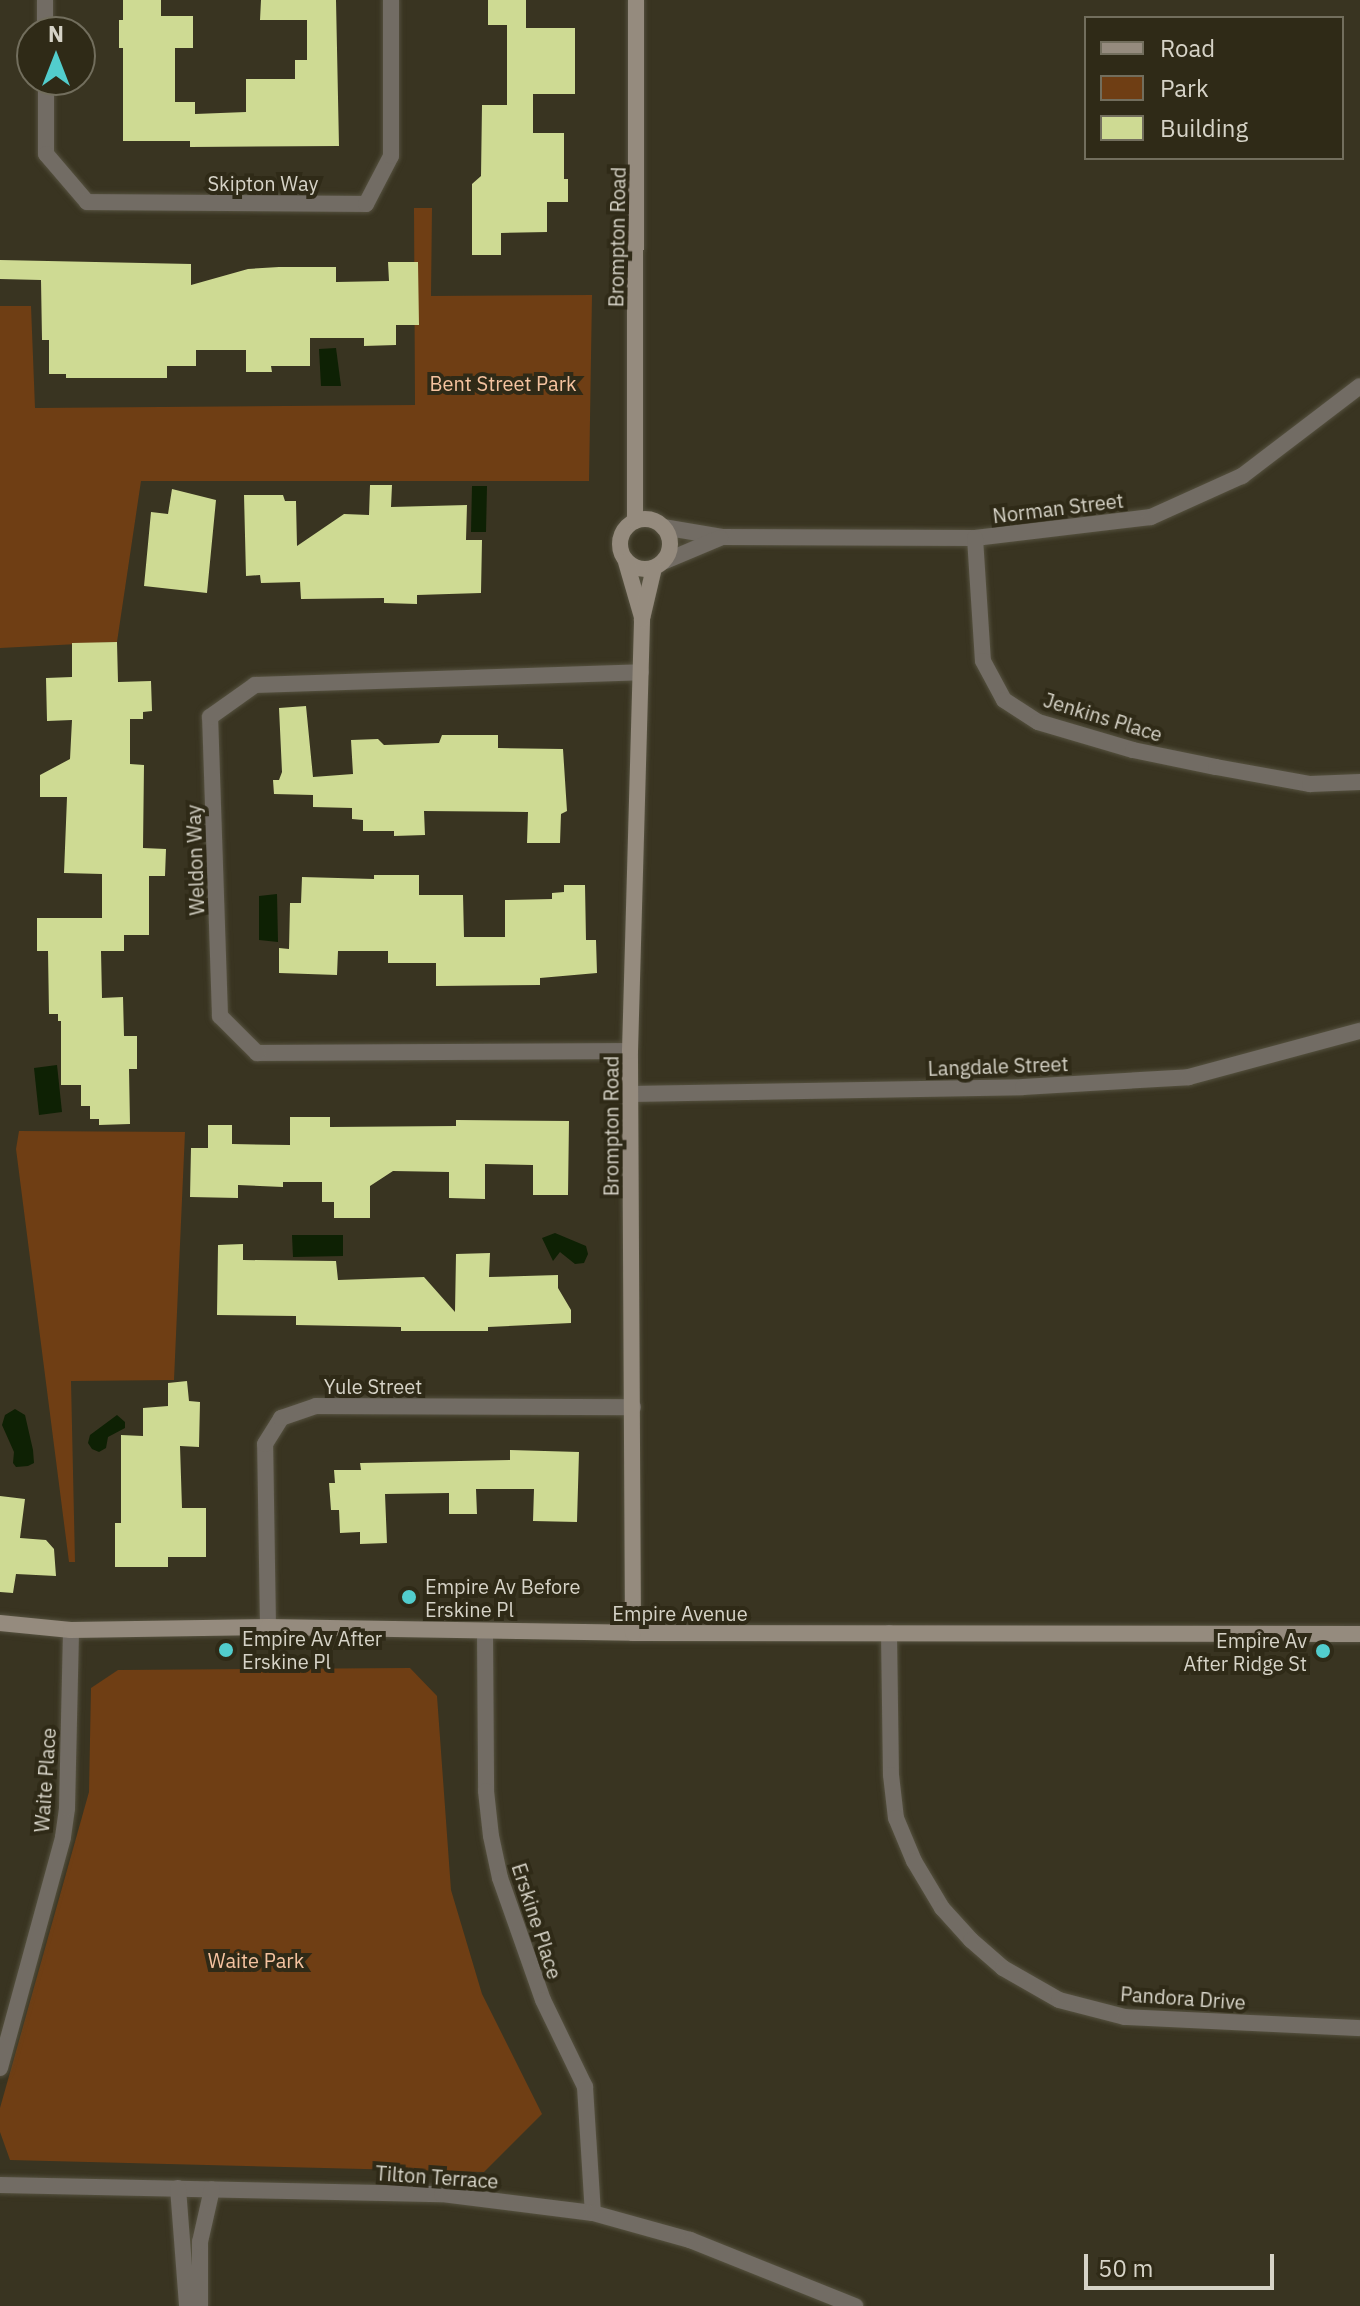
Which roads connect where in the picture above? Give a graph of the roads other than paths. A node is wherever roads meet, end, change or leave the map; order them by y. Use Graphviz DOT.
graph roads {
  1 [pos="391,0"];
  2 [pos="636,0"];
  3 [pos="46,96"];
  4 [pos="1360,386"];
  5 [pos="638,475"];
  6 [pos="635,521"];
  7 [pos="659,524"];
  8 [pos="722,537"];
  9 [pos="975,538"];
  10 [pos="626,562"];
  11 [pos="658,565"];
  12 [pos="642,619"];
  13 [pos="641,672"];
  14 [pos="1360,782"];
  15 [pos="1360,1031"];
  16 [pos="630,1051"];
  17 [pos="630,1094"];
  18 [pos="633,1407"];
  19 [pos="0,1623"];
  20 [pos="268,1627"];
  21 [pos="71,1630"];
  22 [pos="485,1632"];
  23 [pos="633,1633"];
  24 [pos="889,1633"];
  25 [pos="1360,1634"];
  26 [pos="1360,2028"];
  27 [pos="0,2068"];
  28 [pos="0,2185"];
  29 [pos="178,2188"];
  30 [pos="212,2189"];
  31 [pos="593,2213"];
  32 [pos="187,2306"];
  33 [pos="200,2306"];
  34 [pos="855,2306"];
  1 -- 3 [label="street, Skipton Way"];
  2 -- 5 [label="street, Brompton Road"];
  4 -- 9 [label="street, Norman Street"];
  5 -- 6 [label="street, Brompton Road"];
  5 -- 7 [label="street, Brompton Road"];
  6 -- 7 [label="street"];
  6 -- 10 [label="street"];
  7 -- 8 [label="street, Norman Street"];
  7 -- 11 [label="street"];
  8 -- 9 [label="street, Norman Street"];
  8 -- 11 [label="street, Norman Street"];
  9 -- 14 [label="street, Jenkins Place"];
  10 -- 11 [label="street"];
  10 -- 12 [label="street, Brompton Road"];
  11 -- 12 [label="street, Brompton Road"];
  12 -- 13 [label="street, Brompton Road"];
  13 -- 16 [label="street, Brompton Road"];
  13 -- 16 [label="street, Weldon Way"];
  15 -- 17 [label="street, Langdale Street"];
  16 -- 17 [label="street, Brompton Road"];
  17 -- 18 [label="street, Brompton Road"];
  18 -- 20 [label="street, Yule Street"];
  18 -- 23 [label="street, Brompton Road"];
  19 -- 21 [label="street, Empire Avenue"];
  20 -- 21 [label="street, Empire Avenue"];
  20 -- 22 [label="street, Empire Avenue"];
  21 -- 27 [label="street, Waite Place"];
  22 -- 23 [label="street, Empire Avenue"];
  22 -- 31 [label="street, Erskine Place"];
  23 -- 24 [label="street, Empire Avenue"];
  24 -- 25 [label="street, Empire Avenue"];
  24 -- 26 [label="street, Pandora Drive"];
  28 -- 29 [label="street, Tilton Terrace"];
  29 -- 30 [label="street, Tilton Terrace"];
  29 -- 32 [label="street"];
  30 -- 31 [label="street, Tilton Terrace"];
  30 -- 33 [label="street"];
  31 -- 34 [label="street, Tilton Terrace"];
}
